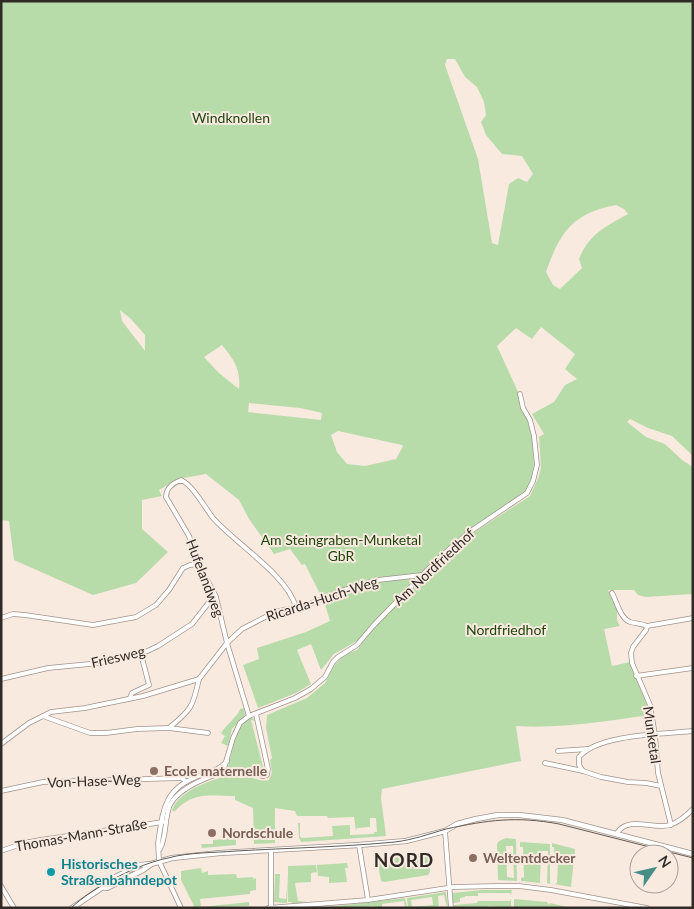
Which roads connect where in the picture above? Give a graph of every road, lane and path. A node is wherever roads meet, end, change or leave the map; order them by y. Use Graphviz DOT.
graph roads {
  1 [pos="520,394"];
  2 [pos="199,564"];
  3 [pos="423,575"];
  4 [pos="612,594"];
  5 [pos="216,597"];
  6 [pos="296,607"];
  7 [pos="1,618"];
  8 [pos="693,618"];
  9 [pos="647,626"];
  10 [pos="227,644"];
  11 [pos="141,654"];
  12 [pos="693,668"];
  13 [pos="636,676"];
  14 [pos="1,679"];
  15 [pos="199,679"];
  16 [pos="130,698"];
  17 [pos="256,714"];
  18 [pos="43,716"];
  19 [pos="249,716"];
  20 [pos="169,728"];
  21 [pos="693,731"];
  22 [pos="208,733"];
  23 [pos="655,734"];
  24 [pos="1,744"];
  25 [pos="588,749"];
  26 [pos="558,751"];
  27 [pos="228,759"];
  28 [pos="545,763"];
  29 [pos="583,771"];
  30 [pos="224,772"];
  31 [pos="186,782"];
  32 [pos="661,786"];
  33 [pos="1,791"];
  34 [pos="693,809"];
  35 [pos="164,822"];
  36 [pos="671,825"];
  37 [pos="445,830"];
  38 [pos="617,834"];
  39 [pos="359,845"];
  40 [pos="271,850"];
  41 [pos="1,851"];
  42 [pos="693,854"];
  43 [pos="159,861"];
  44 [pos="1,886"];
  45 [pos="449,887"];
  46 [pos="368,900"];
  47 [pos="13,907"];
  48 [pos="72,908"];
  49 [pos="181,908"];
  50 [pos="269,908"];
  51 [pos="451,908"];
  52 [pos="647,908"];
  1 -- 3 [label="street, Am Nordfriedhof"];
  2 -- 5 [label="street, Hufelandweg"];
  2 -- 6 [label="street, Hufelandweg"];
  2 -- 7 [label="street"];
  3 -- 6 [label="street, Ricarda-Huch-Weg"];
  3 -- 17 [label="street, Am Nordfriedhof"];
  4 -- 9 [label="street"];
  5 -- 10 [label="street, Hufelandweg"];
  5 -- 11 [label="street, Friesweg"];
  6 -- 10 [label="street, Ricarda-Huch-Weg"];
  8 -- 9 [label="street"];
  9 -- 13 [label="street, Munketal"];
  10 -- 15 [label="street, Ricarda-Huch-Weg"];
  10 -- 19 [label="street, Hufelandweg"];
  11 -- 14 [label="street, Friesweg"];
  11 -- 16 [label="street"];
  12 -- 13 [label="street"];
  13 -- 23 [label="street, Munketal"];
  15 -- 16 [label="street"];
  15 -- 20 [label="street"];
  16 -- 18 [label="street"];
  17 -- 19 [label="street"];
  17 -- 30 [label="street"];
  18 -- 20 [label="street"];
  18 -- 24 [label="street"];
  19 -- 27 [label="street"];
  20 -- 22 [label="street"];
  21 -- 23 [label="street"];
  23 -- 25 [label="street"];
  23 -- 32 [label="street, Munketal"];
  25 -- 26 [label="street"];
  25 -- 29 [label="street"];
  27 -- 30 [label="street"];
  27 -- 31 [label="street"];
  28 -- 29 [label="street"];
  29 -- 32 [label="street"];
  30 -- 35 [label="street"];
  31 -- 33 [label="street, Von-Hase-Weg"];
  31 -- 35 [label="street"];
  32 -- 36 [label="street, Munketal"];
  34 -- 36 [label="street"];
  35 -- 41 [label="street, Thomas-Mann-Straße"];
  35 -- 43 [label="street"];
  36 -- 38 [label="street"];
  37 -- 38 [label="street"];
  37 -- 39 [label="street"];
  37 -- 45 [label="street"];
  38 -- 42 [label="street"];
  39 -- 40 [label="street"];
  39 -- 46 [label="street"];
  40 -- 43 [label="street"];
  40 -- 50 [label="street"];
  43 -- 48 [label="street"];
  43 -- 49 [label="street"];
  44 -- 47 [label="street"];
  45 -- 46 [label="street"];
  45 -- 51 [label="street"];
  45 -- 52 [label="street"];
  46 -- 50 [label="street"];
}
